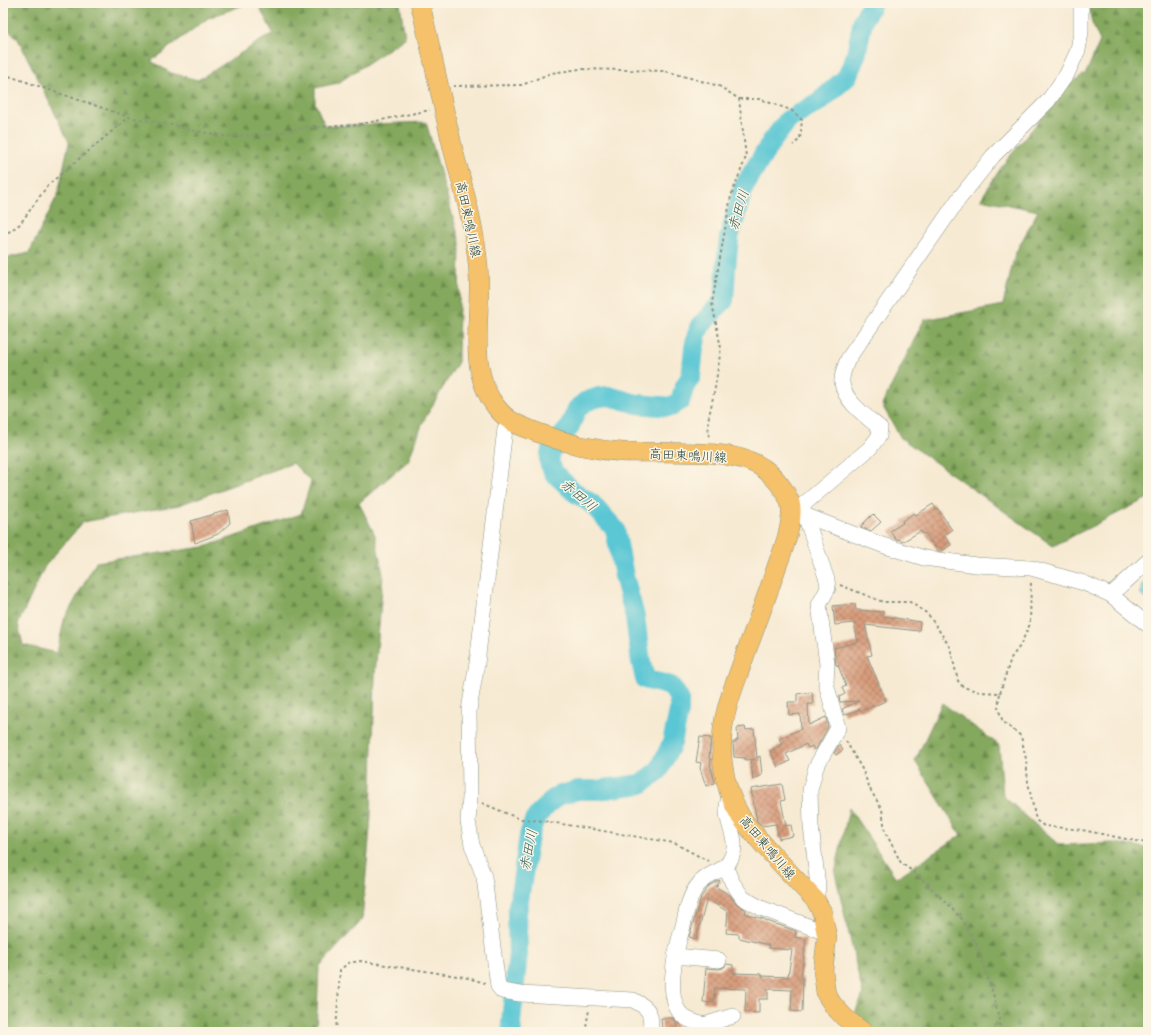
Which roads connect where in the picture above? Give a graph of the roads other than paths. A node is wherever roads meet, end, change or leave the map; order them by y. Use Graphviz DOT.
graph roads {
  1 [pos="420,3"];
  2 [pos="1081,3"];
  3 [pos="509,421"];
  4 [pos="800,513"];
  5 [pos="1148,561"];
  6 [pos="1111,595"];
  7 [pos="1148,625"];
  8 [pos="730,793"];
  9 [pos="726,868"];
  10 [pos="816,902"];
  11 [pos="826,933"];
  12 [pos="675,956"];
  13 [pos="720,960"];
  14 [pos="733,1016"];
  15 [pos="706,1028"];
  16 [pos="651,1032"];
  17 [pos="863,1032"];
  1 -- 3 [label="main road, 高田東鳴川線"];
  2 -- 4 [label="street"];
  3 -- 4 [label="main road, 高田東鳴川線"];
  3 -- 16 [label="street"];
  4 -- 6 [label="street"];
  4 -- 8 [label="main road, 高田東鳴川線"];
  4 -- 10 [label="street"];
  5 -- 6 [label="street"];
  6 -- 7 [label="street"];
  8 -- 9 [label="street"];
  8 -- 10 [label="main road, 高田東鳴川線"];
  9 -- 11 [label="street"];
  9 -- 12 [label="street"];
  10 -- 11 [label="main road, 高田東鳴川線"];
  11 -- 17 [label="main road, 高田東鳴川線"];
  12 -- 13 [label="street"];
  12 -- 15 [label="street"];
  14 -- 15 [label="street"];
}
